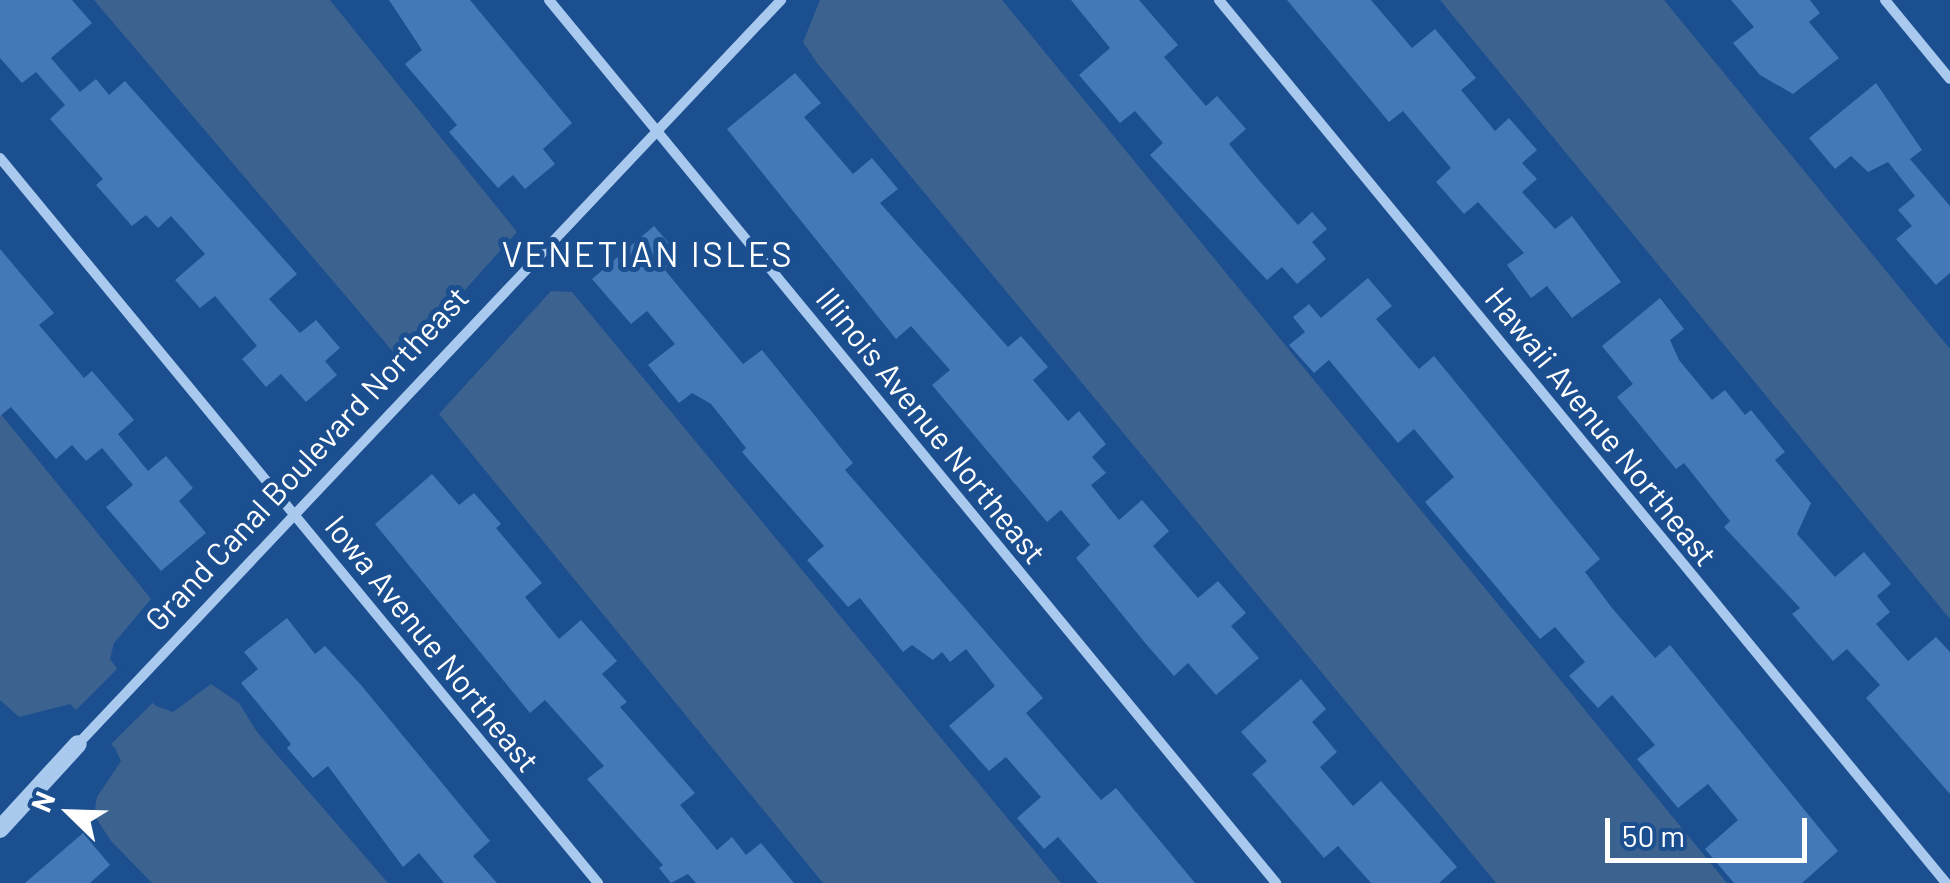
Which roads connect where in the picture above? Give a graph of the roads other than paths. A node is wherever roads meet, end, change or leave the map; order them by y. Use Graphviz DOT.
graph roads {
  1 [pos="550,0"];
  2 [pos="781,0"];
  3 [pos="1219,0"];
  4 [pos="1885,0"];
  5 [pos="1950,79"];
  6 [pos="657,130"];
  7 [pos="0,158"];
  8 [pos="295,514"];
  9 [pos="78,744"];
  10 [pos="0,828"];
  11 [pos="598,883"];
  12 [pos="1276,883"];
  13 [pos="1946,883"];
  1 -- 6 [label="street, Illinois Avenue Northeast"];
  2 -- 6 [label="street, Grand Canal Boulevard Northeast"];
  3 -- 13 [label="street, Hawaii Avenue Northeast"];
  4 -- 5 [label="street"];
  6 -- 8 [label="street, Grand Canal Boulevard Northeast"];
  6 -- 12 [label="street, Illinois Avenue Northeast"];
  7 -- 8 [label="street, Iowa Avenue Northeast"];
  8 -- 9 [label="street, Grand Canal Boulevard Northeast"];
  8 -- 11 [label="street, Iowa Avenue Northeast"];
  9 -- 10 [label="street, Grand Canal Boulevard Northeast"];
}
